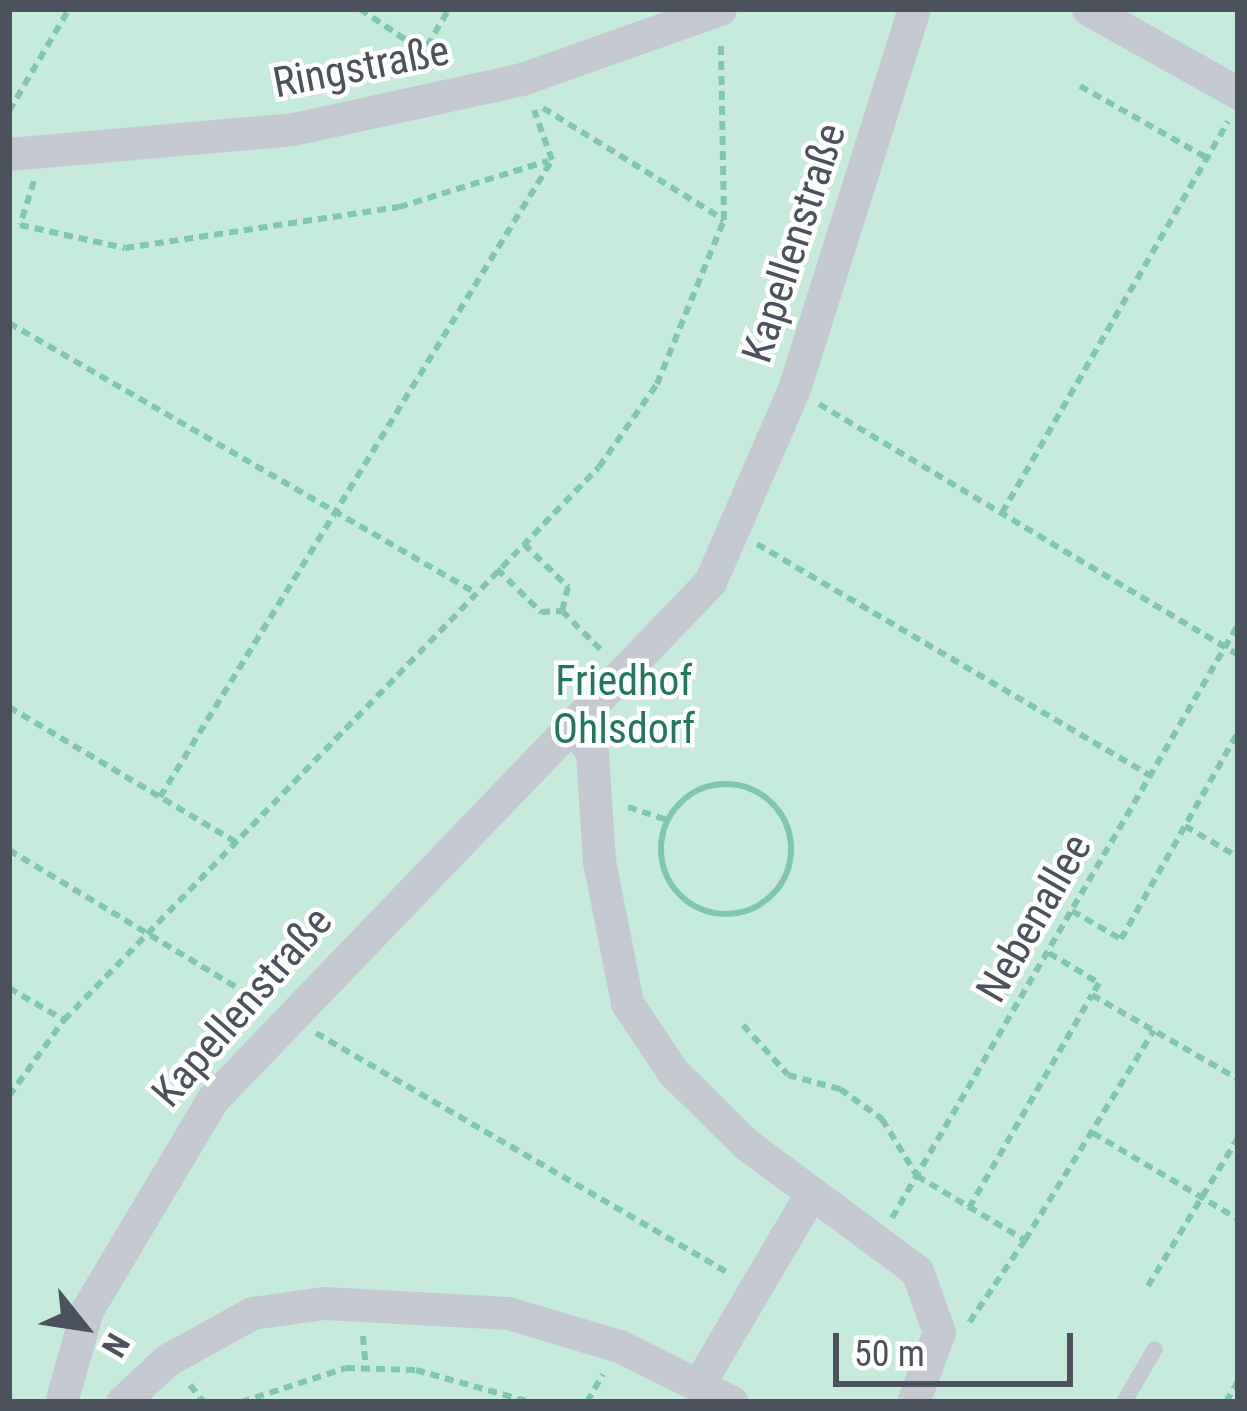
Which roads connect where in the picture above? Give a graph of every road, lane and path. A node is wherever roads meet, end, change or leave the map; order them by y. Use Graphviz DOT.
graph roads {
  1 [pos="69,9"];
  2 [pos="359,9"];
  3 [pos="449,9"];
  4 [pos="719,9"];
  5 [pos="914,9"];
  6 [pos="1088,9"];
  7 [pos="427,46"];
  8 [pos="1080,86"];
  9 [pos="9,92"];
  10 [pos="465,93"];
  11 [pos="18,96"];
  12 [pos="1238,96"];
  13 [pos="9,111"];
  14 [pos="26,155"];
  15 [pos="552,160"];
  16 [pos="1211,160"];
  17 [pos="724,220"];
  18 [pos="9,323"];
  19 [pos="794,389"];
  20 [pos="335,512"];
  21 [pos="1002,513"];
  22 [pos="738,533"];
  23 [pos="524,544"];
  24 [pos="497,569"];
  25 [pos="473,592"];
  26 [pos="562,610"];
  27 [pos="1238,625"];
  28 [pos="1225,647"];
  29 [pos="1238,655"];
  30 [pos="628,677"];
  31 [pos="9,707"];
  32 [pos="575,728"];
  33 [pos="1238,732"];
  34 [pos="1150,776"];
  35 [pos="597,794"];
  36 [pos="160,797"];
  37 [pos="667,820"];
  38 [pos="1185,826"];
  39 [pos="237,843"];
  40 [pos="9,850"];
  41 [pos="1238,857"];
  42 [pos="1072,911"];
  43 [pos="150,934"];
  44 [pos="1049,953"];
  45 [pos="9,988"];
  46 [pos="1092,995"];
  47 [pos="285,1015"];
  48 [pos="64,1020"];
  49 [pos="743,1025"];
  50 [pos="1154,1030"];
  51 [pos="1238,1079"];
  52 [pos="9,1096"];
  53 [pos="1093,1133"];
  54 [pos="1238,1138"];
  55 [pos="916,1176"];
  56 [pos="810,1195"];
  57 [pos="1202,1198"];
  58 [pos="969,1208"];
  59 [pos="1238,1220"];
  60 [pos="880,1240"];
  61 [pos="1025,1240"];
  62 [pos="1148,1286"];
  63 [pos="756,1289"];
  64 [pos="938,1332"];
  65 [pos="1155,1349"];
  66 [pos="1238,1381"];
  67 [pos="700,1382"];
  68 [pos="62,1402"];
  69 [pos="122,1402"];
  70 [pos="241,1402"];
  71 [pos="530,1402"];
  72 [pos="732,1402"];
  73 [pos="913,1402"];
  74 [pos="1124,1402"];
  75 [pos="1226,1402"];
  1 -- 11 [label="path"];
  2 -- 7 [label="path"];
  3 -- 7 [label="path"];
  4 -- 10 [label="street, Ringstraße"];
  4 -- 17 [label="path"];
  5 -- 19 [label="street, Kapellenstraße"];
  6 -- 12 [label="street"];
  7 -- 10 [label="path"];
  8 -- 16 [label="path"];
  9 -- 11 [label="path"];
  10 -- 14 [label="street, Ringstraße"];
  11 -- 13 [label="path"];
  12 -- 16 [label="path"];
  14 -- 15 [label="path"];
  15 -- 17 [label="path"];
  15 -- 20 [label="path"];
  16 -- 21 [label="path"];
  17 -- 23 [label="path"];
  18 -- 20 [label="path"];
  19 -- 21 [label="path"];
  19 -- 22 [label="street, Kapellenstraße"];
  20 -- 25 [label="path"];
  20 -- 36 [label="path"];
  21 -- 28 [label="path"];
  22 -- 30 [label="street, Kapellenstraße"];
  22 -- 34 [label="path"];
  23 -- 24 [label="path"];
  23 -- 26 [label="path"];
  24 -- 25 [label="path"];
  24 -- 26 [label="path"];
  25 -- 39 [label="path"];
  26 -- 30 [label="path"];
  27 -- 28 [label="path, Nebenallee"];
  28 -- 29 [label="path"];
  28 -- 34 [label="path, Nebenallee"];
  30 -- 32 [label="street, Kapellenstraße"];
  31 -- 36 [label="path"];
  32 -- 35 [label="street"];
  32 -- 47 [label="street, Kapellenstraße"];
  33 -- 38 [label="path"];
  34 -- 42 [label="path, Nebenallee"];
  35 -- 37 [label="path"];
  35 -- 56 [label="street"];
  36 -- 39 [label="path"];
  37 -- 37 [label="path"];
  38 -- 41 [label="path"];
  38 -- 42 [label="path"];
  39 -- 43 [label="path"];
  40 -- 43 [label="path"];
  42 -- 44 [label="path, Nebenallee"];
  43 -- 47 [label="path"];
  43 -- 48 [label="path"];
  44 -- 46 [label="path"];
  44 -- 55 [label="path, Nebenallee"];
  45 -- 48 [label="path"];
  46 -- 50 [label="path"];
  46 -- 58 [label="path"];
  47 -- 63 [label="path"];
  47 -- 68 [label="street, Kapellenstraße"];
  48 -- 52 [label="path"];
  49 -- 55 [label="path"];
  50 -- 51 [label="path"];
  50 -- 53 [label="path"];
  53 -- 57 [label="path"];
  53 -- 61 [label="path"];
  54 -- 57 [label="path"];
  55 -- 58 [label="path"];
  55 -- 60 [label="path, Nebenallee"];
  56 -- 60 [label="street"];
  56 -- 63 [label="street"];
  57 -- 59 [label="path"];
  57 -- 62 [label="path"];
  58 -- 61 [label="path"];
  60 -- 64 [label="street"];
  61 -- 64 [label="path"];
  63 -- 67 [label="street"];
  64 -- 73 [label="street"];
  65 -- 74 [label="lane"];
  66 -- 75 [label="path"];
  67 -- 69 [label="street"];
  67 -- 72 [label="street"];
  70 -- 71 [label="path"];
}
